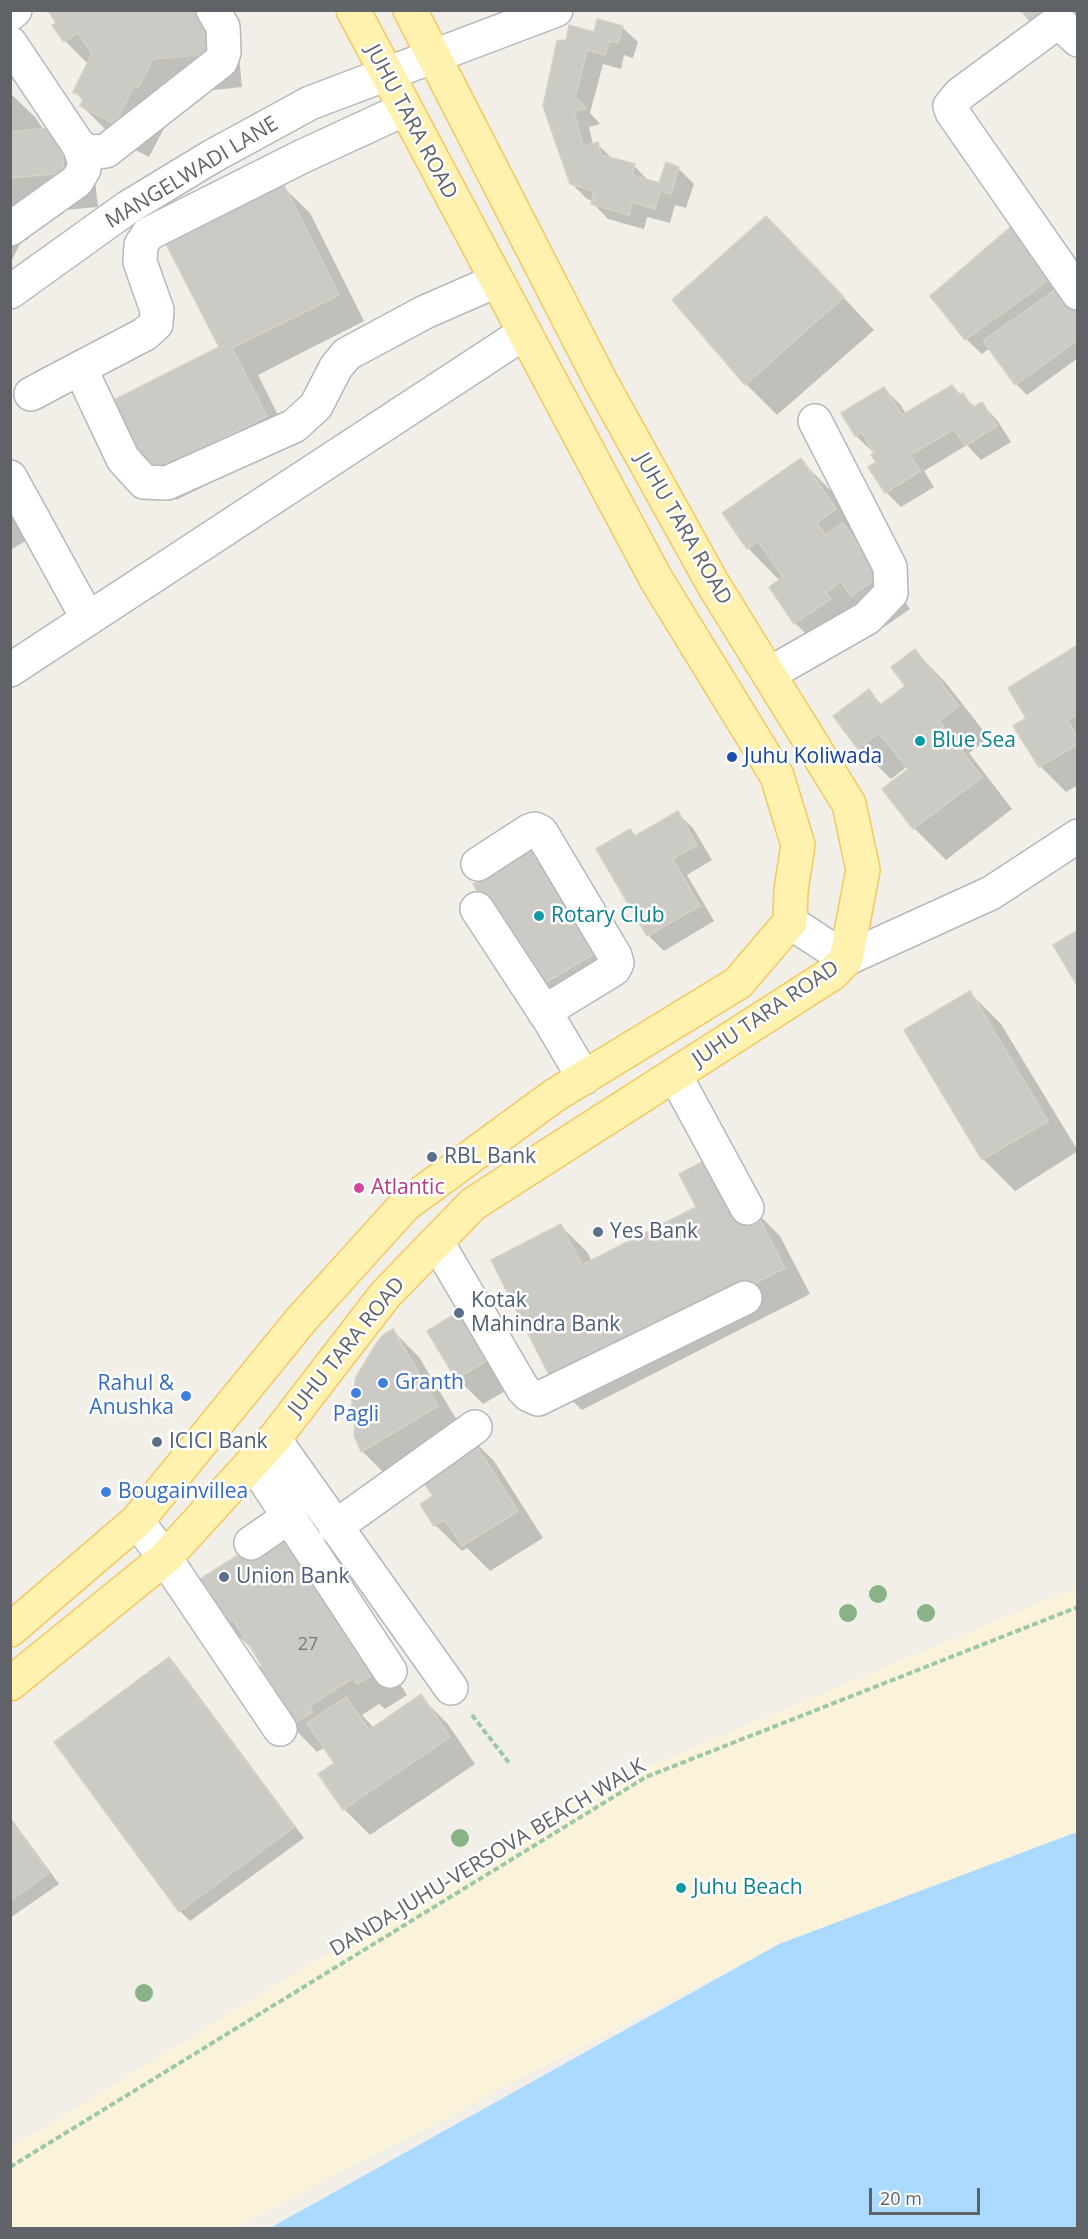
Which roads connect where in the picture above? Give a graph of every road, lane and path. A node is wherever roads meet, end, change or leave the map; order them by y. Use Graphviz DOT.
graph roads {
  1 [pos="15,10"];
  2 [pos="213,10"];
  3 [pos="353,10"];
  4 [pos="410,10"];
  5 [pos="556,10"];
  6 [pos="10,14"];
  7 [pos="1077,40"];
  8 [pos="10,43"];
  9 [pos="435,56"];
  10 [pos="386,74"];
  11 [pos="405,109"];
  12 [pos="79,146"];
  13 [pos="10,229"];
  14 [pos="496,281"];
  15 [pos="10,292"];
  16 [pos="1077,293"];
  17 [pos="524,333"];
  18 [pos="80,368"];
  19 [pos="31,394"];
  20 [pos="815,421"];
  21 [pos="10,477"];
  22 [pos="23,529"];
  23 [pos="88,619"];
  24 [pos="10,670"];
  25 [pos="769,674"];
  26 [pos="1077,836"];
  27 [pos="478,864"];
  28 [pos="477,909"];
  29 [pos="790,922"];
  30 [pos="846,959"];
  31 [pos="544,1012"];
  32 [pos="675,1074"];
  33 [pos="584,1078"];
  34 [pos="747,1208"];
  35 [pos="437,1242"];
  36 [pos="745,1298"];
  37 [pos="475,1427"];
  38 [pos="263,1451"];
  39 [pos="290,1516"];
  40 [pos="137,1521"];
  41 [pos="335,1527"];
  42 [pos="251,1543"];
  43 [pos="165,1558"];
  44 [pos="1077,1607"];
  45 [pos="10,1630"];
  46 [pos="413,1635"];
  47 [pos="10,1684"];
  48 [pos="452,1688"];
  49 [pos="280,1729"];
  50 [pos="510,1764"];
  51 [pos="10,2166"];
  1 -- 6 [label="street"];
  2 -- 12 [label="street"];
  3 -- 10 [label="main road, JUHU TARA ROAD"];
  4 -- 9 [label="main road, JUHU TARA ROAD"];
  5 -- 9 [label="street, MANGELWADI LANE"];
  7 -- 16 [label="street"];
  8 -- 12 [label="street"];
  9 -- 10 [label="street, MANGELWADI LANE"];
  9 -- 25 [label="main road, JUHU TARA ROAD"];
  10 -- 11 [label="main road, JUHU TARA ROAD"];
  10 -- 15 [label="street, MANGELWADI LANE"];
  11 -- 14 [label="main road, JUHU TARA ROAD"];
  11 -- 18 [label="street"];
  12 -- 13 [label="street"];
  14 -- 17 [label="main road, JUHU TARA ROAD"];
  14 -- 18 [label="street"];
  17 -- 23 [label="street"];
  17 -- 29 [label="main road, JUHU TARA ROAD"];
  18 -- 19 [label="street"];
  20 -- 25 [label="street"];
  21 -- 22 [label="street"];
  22 -- 23 [label="street"];
  23 -- 24 [label="street"];
  25 -- 30 [label="main road, JUHU TARA ROAD"];
  26 -- 30 [label="street"];
  27 -- 31 [label="street"];
  28 -- 31 [label="street"];
  29 -- 30 [label="street"];
  29 -- 33 [label="main road, JUHU TARA ROAD"];
  30 -- 32 [label="main road, JUHU TARA ROAD"];
  31 -- 33 [label="street"];
  32 -- 34 [label="street"];
  32 -- 35 [label="main road, JUHU TARA ROAD"];
  33 -- 40 [label="main road, JUHU TARA ROAD"];
  35 -- 36 [label="street"];
  35 -- 38 [label="main road, JUHU TARA ROAD"];
  37 -- 41 [label="street"];
  38 -- 39 [label="street"];
  38 -- 41 [label="street"];
  38 -- 43 [label="main road, JUHU TARA ROAD"];
  39 -- 42 [label="street"];
  39 -- 46 [label="street"];
  40 -- 43 [label="street"];
  40 -- 45 [label="main road, JUHU TARA ROAD"];
  41 -- 46 [label="street"];
  43 -- 47 [label="main road, JUHU TARA ROAD"];
  43 -- 49 [label="street"];
  44 -- 51 [label="path, DANDA-JUHU-VERSOVA BEACH WALK"];
  46 -- 48 [label="street"];
  48 -- 50 [label="path"];
}
